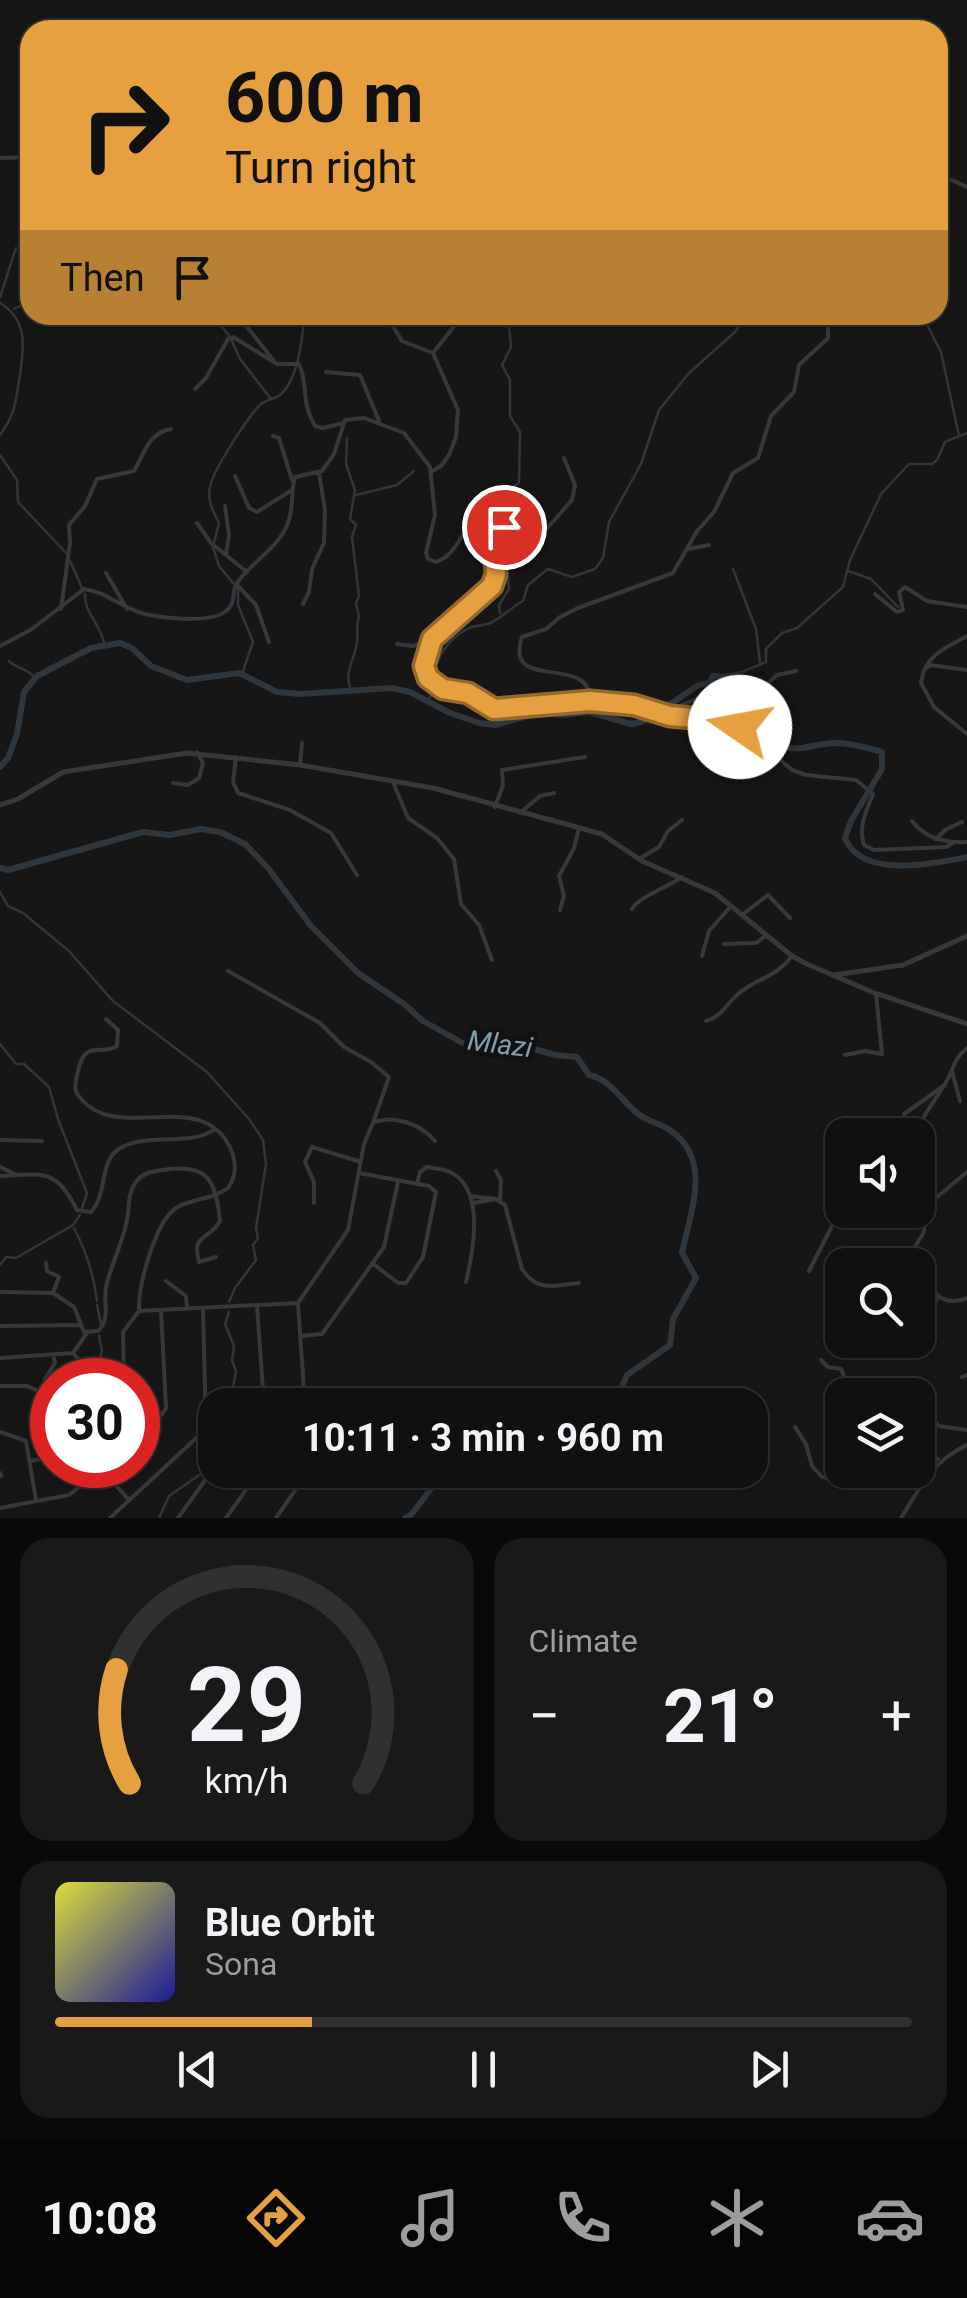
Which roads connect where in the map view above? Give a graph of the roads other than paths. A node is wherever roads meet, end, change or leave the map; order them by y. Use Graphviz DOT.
graph roads {
  1 [pos="392,325"];
  2 [pos="455,325"];
  3 [pos="828,325"];
  4 [pos="247,327"];
  5 [pos="434,353"];
  6 [pos="278,364"];
  7 [pos="326,372"];
  8 [pos="195,390"];
  9 [pos="344,422"];
  10 [pos="382,424"];
  11 [pos="171,430"];
  12 [pos="273,436"];
  13 [pos="564,458"];
  14 [pos="319,472"];
  15 [pos="431,472"];
  16 [pos="236,476"];
  17 [pos="293,488"];
  18 [pos="225,506"];
  19 [pos="197,523"];
  20 [pos="494,542"];
  21 [pos="709,545"];
  22 [pos="688,549"];
  23 [pos="226,554"];
  24 [pos="248,572"];
  25 [pos="106,573"];
  26 [pos="236,584"];
  27 [pos="875,594"];
  28 [pos="303,604"];
  29 [pos="967,607"];
  30 [pos="61,608"];
  31 [pos="127,608"];
  32 [pos="967,636"];
  33 [pos="432,639"];
  34 [pos="269,642"];
  35 [pos="397,644"];
  36 [pos="0,646"];
  37 [pos="926,667"];
  38 [pos="967,670"];
  39 [pos="796,672"];
  40 [pos="590,701"];
  41 [pos="662,714"];
  42 [pos="967,734"];
  43 [pos="302,743"];
  44 [pos="197,752"];
  45 [pos="236,757"];
  46 [pos="584,757"];
  47 [pos="300,765"];
  48 [pos="393,782"];
  49 [pos="173,783"];
  50 [pos="554,793"];
  51 [pos="0,805"];
  52 [pos="494,806"];
  53 [pos="520,813"];
  54 [pos="682,820"];
  55 [pos="912,821"];
  56 [pos="962,822"];
  57 [pos="579,828"];
  58 [pos="936,839"];
  59 [pos="967,842"];
  60 [pos="953,843"];
  61 [pos="639,859"];
  62 [pos="357,875"];
  63 [pos="682,877"];
  64 [pos="731,906"];
  65 [pos="632,909"];
  66 [pos="560,910"];
  67 [pos="742,915"];
  68 [pos="790,918"];
  69 [pos="766,936"];
  70 [pos="967,936"];
  71 [pos="724,944"];
  72 [pos="702,956"];
  73 [pos="792,956"];
  74 [pos="492,960"];
  75 [pos="228,970"];
  76 [pos="834,975"];
  77 [pos="876,993"];
  78 [pos="106,1019"];
  79 [pos="706,1021"];
  80 [pos="967,1024"];
  81 [pos="967,1048"];
  82 [pos="845,1056"];
  83 [pos="952,1071"];
  84 [pos="944,1085"];
  85 [pos="960,1102"];
  86 [pos="904,1114"];
  87 [pos="921,1118"];
  88 [pos="372,1123"];
  89 [pos="214,1128"];
  90 [pos="0,1140"];
  91 [pos="435,1140"];
  92 [pos="42,1141"];
  93 [pos="361,1162"];
  94 [pos="0,1167"];
  95 [pos="496,1171"];
  96 [pos="967,1172"];
  97 [pos="360,1174"];
  98 [pos="0,1176"];
  99 [pos="19,1176"];
  100 [pos="398,1180"];
  101 [pos="417,1184"];
  102 [pos="215,1196"];
  103 [pos="470,1196"];
  104 [pos="498,1200"];
  105 [pos="314,1203"];
  106 [pos="472,1203"];
  107 [pos="831,1228"];
  108 [pos="914,1248"];
  109 [pos="216,1257"];
  110 [pos="46,1263"];
  111 [pos="372,1263"];
  112 [pos="809,1271"];
  113 [pos="166,1281"];
  114 [pos="466,1282"];
  115 [pos="579,1283"];
  116 [pos="0,1292"];
  117 [pos="54,1294"];
  118 [pos="935,1295"];
  119 [pos="938,1298"];
  120 [pos="967,1298"];
  121 [pos="935,1302"];
  122 [pos="298,1303"];
  123 [pos="257,1305"];
  124 [pos="187,1308"];
  125 [pos="203,1308"];
  126 [pos="161,1310"];
  127 [pos="139,1311"];
  128 [pos="80,1325"];
  129 [pos="0,1326"];
  130 [pos="88,1333"];
  131 [pos="301,1336"];
  132 [pos="73,1353"];
  133 [pos="53,1354"];
  134 [pos="0,1358"];
  135 [pos="54,1358"];
  136 [pos="78,1358"];
  137 [pos="124,1358"];
  138 [pos="822,1360"];
  139 [pos="845,1378"];
  140 [pos="0,1386"];
  141 [pos="30,1387"];
  142 [pos="263,1388"];
  143 [pos="304,1388"];
  144 [pos="160,1417"];
  145 [pos="935,1422"];
  146 [pos="795,1427"];
  147 [pos="967,1430"];
  148 [pos="0,1432"];
  149 [pos="967,1445"];
  150 [pos="942,1458"];
  151 [pos="935,1460"];
  152 [pos="30,1462"];
  153 [pos="825,1478"];
  154 [pos="34,1488"];
  155 [pos="78,1488"];
  156 [pos="118,1488"];
  157 [pos="200,1488"];
  158 [pos="247,1488"];
  159 [pos="297,1488"];
  160 [pos="36,1500"];
  161 [pos="129,1500"];
  162 [pos="0,1508"];
  163 [pos="3,1518"];
  164 [pos="110,1518"];
  165 [pos="178,1518"];
  166 [pos="226,1518"];
  167 [pos="276,1518"];
  168 [pos="901,1518"];
  1 -- 5 [label="street"];
  2 -- 5 [label="street"];
  3 -- 22 [label="street"];
  4 -- 6 [label="street"];
  5 -- 15 [label="street"];
  6 -- 8 [label="street"];
  6 -- 9 [label="street"];
  7 -- 10 [label="street"];
  9 -- 10 [label="street"];
  9 -- 14 [label="street"];
  10 -- 15 [label="street"];
  11 -- 30 [label="street"];
  12 -- 17 [label="street"];
  13 -- 20 [label="street"];
  14 -- 17 [label="street"];
  14 -- 28 [label="street"];
  15 -- 20 [label="street"];
  16 -- 17 [label="street"];
  17 -- 24 [label="street"];
  18 -- 23 [label="street"];
  19 -- 23 [label="street"];
  20 -- 33 [label="street"];
  21 -- 22 [label="street"];
  22 -- 40 [label="street"];
  23 -- 24 [label="street"];
  24 -- 26 [label="street"];
  25 -- 31 [label="street"];
  26 -- 31 [label="street"];
  26 -- 34 [label="street"];
  27 -- 29 [label="street"];
  30 -- 31 [label="street"];
  30 -- 36 [label="street"];
  32 -- 37 [label="street"];
  33 -- 35 [label="street"];
  33 -- 40 [label="street"];
  37 -- 38 [label="street"];
  37 -- 42 [label="street"];
  39 -- 41 [label="street"];
  40 -- 41 [label="street"];
  41 -- 60 [label="street"];
  43 -- 47 [label="street"];
  44 -- 45 [label="street"];
  44 -- 49 [label="street"];
  44 -- 51 [label="street"];
  45 -- 47 [label="street"];
  45 -- 62 [label="street"];
  46 -- 52 [label="street"];
  47 -- 48 [label="street"];
  48 -- 52 [label="street"];
  48 -- 74 [label="street"];
  50 -- 53 [label="street"];
  52 -- 53 [label="street"];
  53 -- 57 [label="street"];
  54 -- 61 [label="street"];
  55 -- 58 [label="street"];
  56 -- 58 [label="street"];
  57 -- 61 [label="street"];
  57 -- 66 [label="street"];
  58 -- 60 [label="street"];
  59 -- 60 [label="street"];
  61 -- 63 [label="street"];
  63 -- 64 [label="street"];
  63 -- 65 [label="street"];
  64 -- 67 [label="street"];
  64 -- 72 [label="street"];
  67 -- 68 [label="street"];
  67 -- 69 [label="street"];
  69 -- 71 [label="street"];
  69 -- 73 [label="street"];
  70 -- 76 [label="street"];
  73 -- 76 [label="street"];
  73 -- 79 [label="street"];
  75 -- 88 [label="street"];
  76 -- 77 [label="street"];
  77 -- 80 [label="street"];
  77 -- 82 [label="street"];
  78 -- 89 [label="street"];
  81 -- 83 [label="street"];
  83 -- 84 [label="street"];
  83 -- 85 [label="street"];
  84 -- 86 [label="street"];
  84 -- 87 [label="street"];
  88 -- 91 [label="street"];
  88 -- 93 [label="street"];
  89 -- 99 [label="street"];
  89 -- 102 [label="street"];
  90 -- 92 [label="street"];
  93 -- 97 [label="street"];
  93 -- 105 [label="street"];
  94 -- 99 [label="street"];
  95 -- 104 [label="street"];
  96 -- 108 [label="street"];
  97 -- 100 [label="street"];
  97 -- 122 [label="street"];
  98 -- 99 [label="street"];
  100 -- 101 [label="street"];
  100 -- 111 [label="street"];
  101 -- 103 [label="street"];
  101 -- 111 [label="street"];
  102 -- 109 [label="street"];
  102 -- 127 [label="street"];
  102 -- 130 [label="street"];
  103 -- 104 [label="street"];
  103 -- 106 [label="street"];
  104 -- 106 [label="street"];
  104 -- 115 [label="street"];
  106 -- 114 [label="street"];
  107 -- 112 [label="street"];
  110 -- 117 [label="street"];
  111 -- 131 [label="street"];
  113 -- 124 [label="street"];
  116 -- 117 [label="street"];
  117 -- 128 [label="street"];
  118 -- 119 [label="street"];
  119 -- 120 [label="street"];
  119 -- 121 [label="street"];
  122 -- 123 [label="street"];
  122 -- 131 [label="street"];
  123 -- 125 [label="street"];
  123 -- 142 [label="street"];
  124 -- 125 [label="street"];
  124 -- 126 [label="street"];
  125 -- 161 [label="street"];
  126 -- 127 [label="street"];
  126 -- 144 [label="street"];
  127 -- 137 [label="street"];
  128 -- 129 [label="street"];
  128 -- 130 [label="street"];
  130 -- 132 [label="street"];
  131 -- 143 [label="street"];
  132 -- 133 [label="street"];
  132 -- 136 [label="street"];
  133 -- 134 [label="street"];
  133 -- 135 [label="street"];
  138 -- 139 [label="street"];
  140 -- 141 [label="street"];
  145 -- 147 [label="street"];
  146 -- 153 [label="street"];
  148 -- 152 [label="street"];
  149 -- 150 [label="street"];
  150 -- 151 [label="street"];
  150 -- 168 [label="street"];
  154 -- 160 [label="street"];
  155 -- 160 [label="street"];
  156 -- 161 [label="street"];
  157 -- 165 [label="street"];
  158 -- 166 [label="street"];
  159 -- 167 [label="street"];
  160 -- 162 [label="street"];
  161 -- 164 [label="street"];
  162 -- 163 [label="street"];
}
